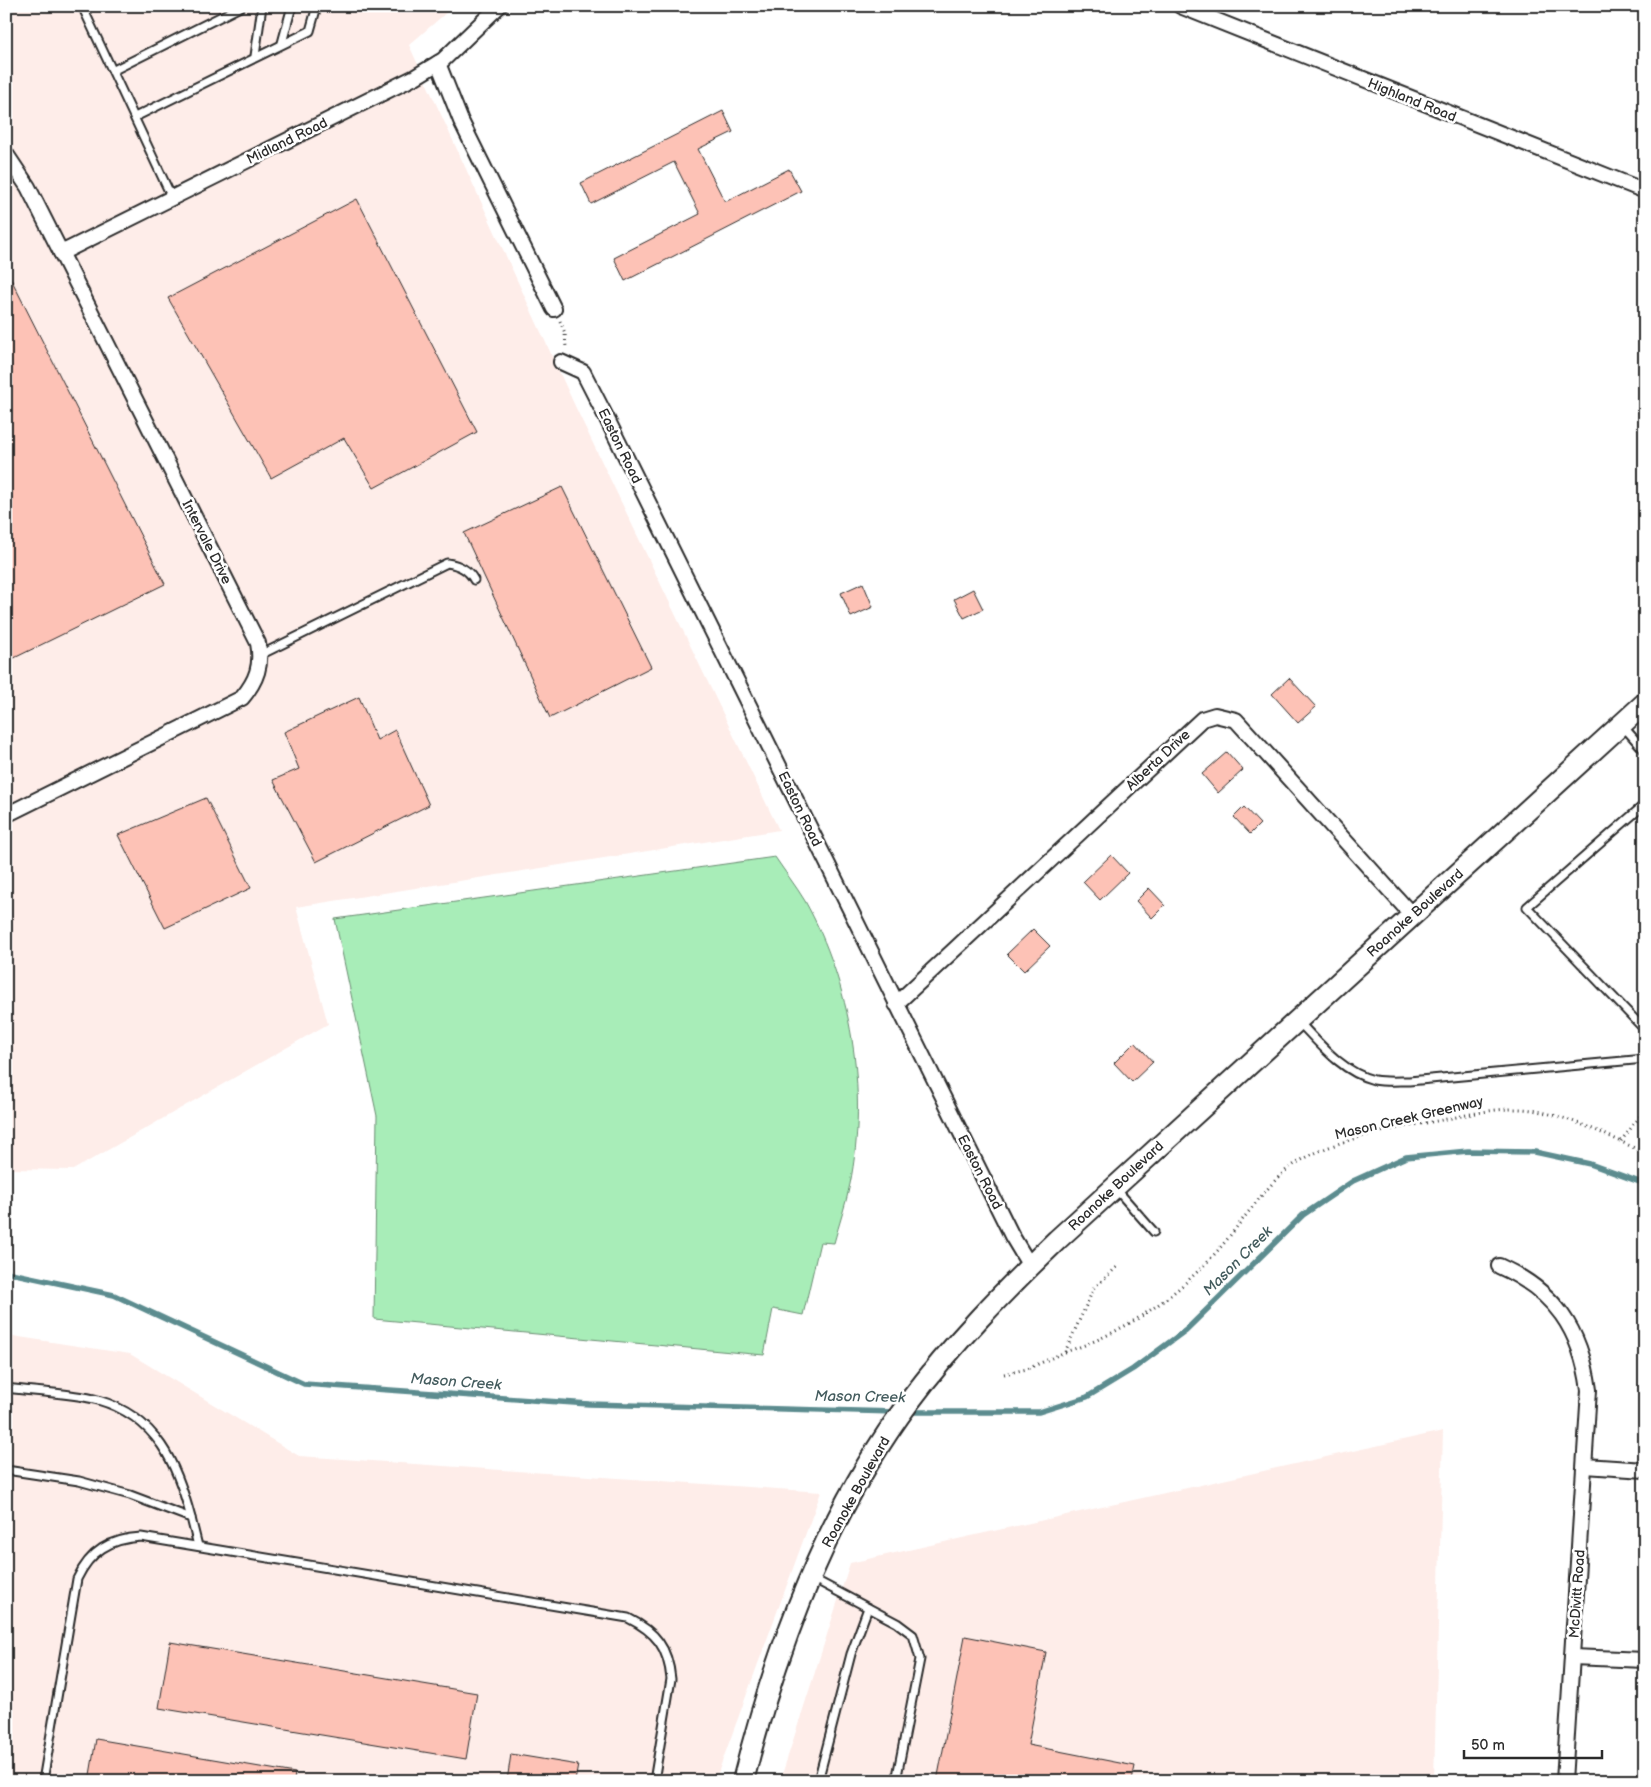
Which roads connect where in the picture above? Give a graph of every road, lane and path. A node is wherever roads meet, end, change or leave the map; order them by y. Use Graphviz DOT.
graph roads {
  1 [pos="82,6"];
  2 [pos="242,6"];
  3 [pos="262,6"];
  4 [pos="292,6"];
  5 [pos="317,6"];
  6 [pos="499,6"];
  7 [pos="1180,6"];
  8 [pos="282,43"];
  9 [pos="255,56"];
  10 [pos="438,63"];
  11 [pos="114,70"];
  12 [pos="135,117"];
  13 [pos="6,154"];
  14 [pos="1645,191"];
  15 [pos="172,199"];
  16 [pos="61,253"];
  17 [pos="554,309"];
  18 [pos="561,362"];
  19 [pos="474,580"];
  20 [pos="260,655"];
  21 [pos="1645,703"];
  22 [pos="1622,724"];
  23 [pos="1645,750"];
  24 [pos="1645,804"];
  25 [pos="6,815"];
  26 [pos="1412,915"];
  27 [pos="896,1004"];
  28 [pos="1297,1020"];
  29 [pos="1645,1030"];
  30 [pos="1645,1059"];
  31 [pos="1645,1110"];
  32 [pos="1621,1142"];
  33 [pos="1645,1153"];
  34 [pos="1114,1187"];
  35 [pos="1154,1232"];
  36 [pos="1030,1266"];
  37 [pos="1499,1266"];
  38 [pos="1116,1267"];
  39 [pos="1065,1352"];
  40 [pos="1004,1374"];
  41 [pos="6,1388"];
  42 [pos="1585,1466"];
  43 [pos="6,1470"];
  44 [pos="1645,1470"];
  45 [pos="190,1518"];
  46 [pos="198,1546"];
  47 [pos="811,1577"];
  48 [pos="868,1608"];
  49 [pos="1572,1656"];
  50 [pos="1645,1660"];
  51 [pos="43,1781"];
  52 [pos="654,1781"];
  53 [pos="743,1781"];
  54 [pos="818,1781"];
  55 [pos="896,1781"];
  56 [pos="1564,1781"];
  1 -- 11 [label="lane"];
  2 -- 11 [label="lane"];
  3 -- 9 [label="lane"];
  4 -- 8 [label="lane"];
  5 -- 8 [label="lane"];
  6 -- 10 [label="street, Midland Road"];
  7 -- 14 [label="street, Highland Road"];
  8 -- 9 [label="lane"];
  9 -- 12 [label="lane"];
  10 -- 15 [label="street, Midland Road"];
  10 -- 17 [label="street"];
  11 -- 12 [label="lane"];
  12 -- 15 [label="lane"];
  13 -- 16 [label="street, Intervale Drive"];
  15 -- 16 [label="street, Midland Road"];
  16 -- 20 [label="street, Intervale Drive"];
  17 -- 18 [label="path"];
  18 -- 27 [label="street, Easton Road"];
  19 -- 20 [label="lane"];
  20 -- 25 [label="street"];
  21 -- 22 [label="main road, Roanoke Boulevard"];
  22 -- 23 [label="lane"];
  22 -- 26 [label="main road, Roanoke Boulevard"];
  24 -- 29 [label="lane"];
  26 -- 27 [label="street, Alberta Drive"];
  26 -- 28 [label="main road, Roanoke Boulevard"];
  27 -- 36 [label="street, Easton Road"];
  28 -- 30 [label="lane"];
  28 -- 34 [label="main road, Roanoke Boulevard"];
  31 -- 32 [label="path"];
  32 -- 33 [label="path, Mason Creek Greenway"];
  32 -- 39 [label="path, Mason Creek Greenway"];
  34 -- 35 [label="lane"];
  34 -- 36 [label="main road, Roanoke Boulevard"];
  36 -- 47 [label="main road, Roanoke Boulevard"];
  37 -- 42 [label="street, McDivitt Road"];
  38 -- 39 [label="path"];
  39 -- 40 [label="path, Mason Creek Greenway"];
  41 -- 45 [label="lane"];
  42 -- 44 [label="street"];
  42 -- 49 [label="street, McDivitt Road"];
  43 -- 45 [label="lane"];
  45 -- 46 [label="lane"];
  46 -- 51 [label="lane"];
  46 -- 52 [label="lane"];
  47 -- 48 [label="lane"];
  47 -- 53 [label="main road, Roanoke Boulevard"];
  48 -- 54 [label="lane"];
  48 -- 55 [label="lane"];
  49 -- 50 [label="street"];
  49 -- 56 [label="street, McDivitt Road"];
}
